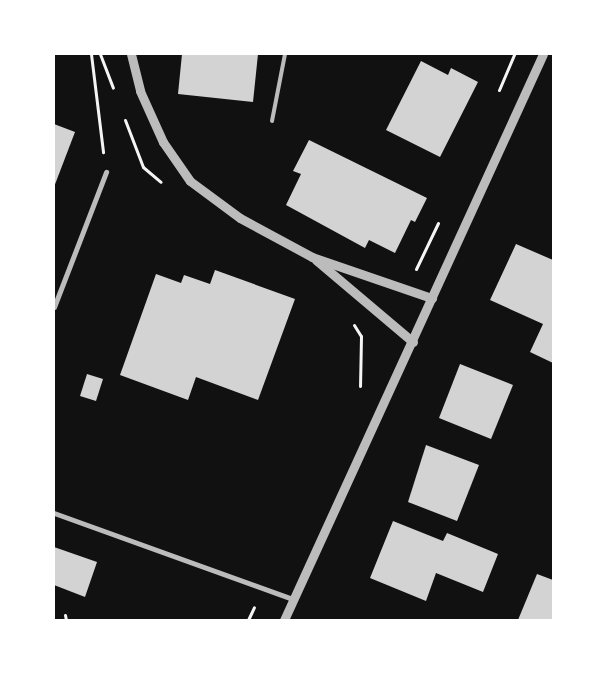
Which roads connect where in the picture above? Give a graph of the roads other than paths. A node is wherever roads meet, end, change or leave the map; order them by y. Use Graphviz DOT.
graph roads {
  1 [pos="131,54"];
  2 [pos="285,54"];
  3 [pos="543,54"];
  4 [pos="272,121"];
  5 [pos="106,172"];
  6 [pos="312,257"];
  7 [pos="432,298"];
  8 [pos="54,307"];
  9 [pos="413,342"];
  10 [pos="54,513"];
  11 [pos="293,600"];
  12 [pos="284,620"];
  1 -- 6 [label="street"];
  2 -- 4 [label="lane"];
  3 -- 7 [label="street"];
  5 -- 8 [label="street"];
  6 -- 7 [label="street"];
  6 -- 9 [label="street"];
  7 -- 9 [label="street"];
  9 -- 11 [label="street"];
  10 -- 11 [label="street"];
  11 -- 12 [label="street"];
}
